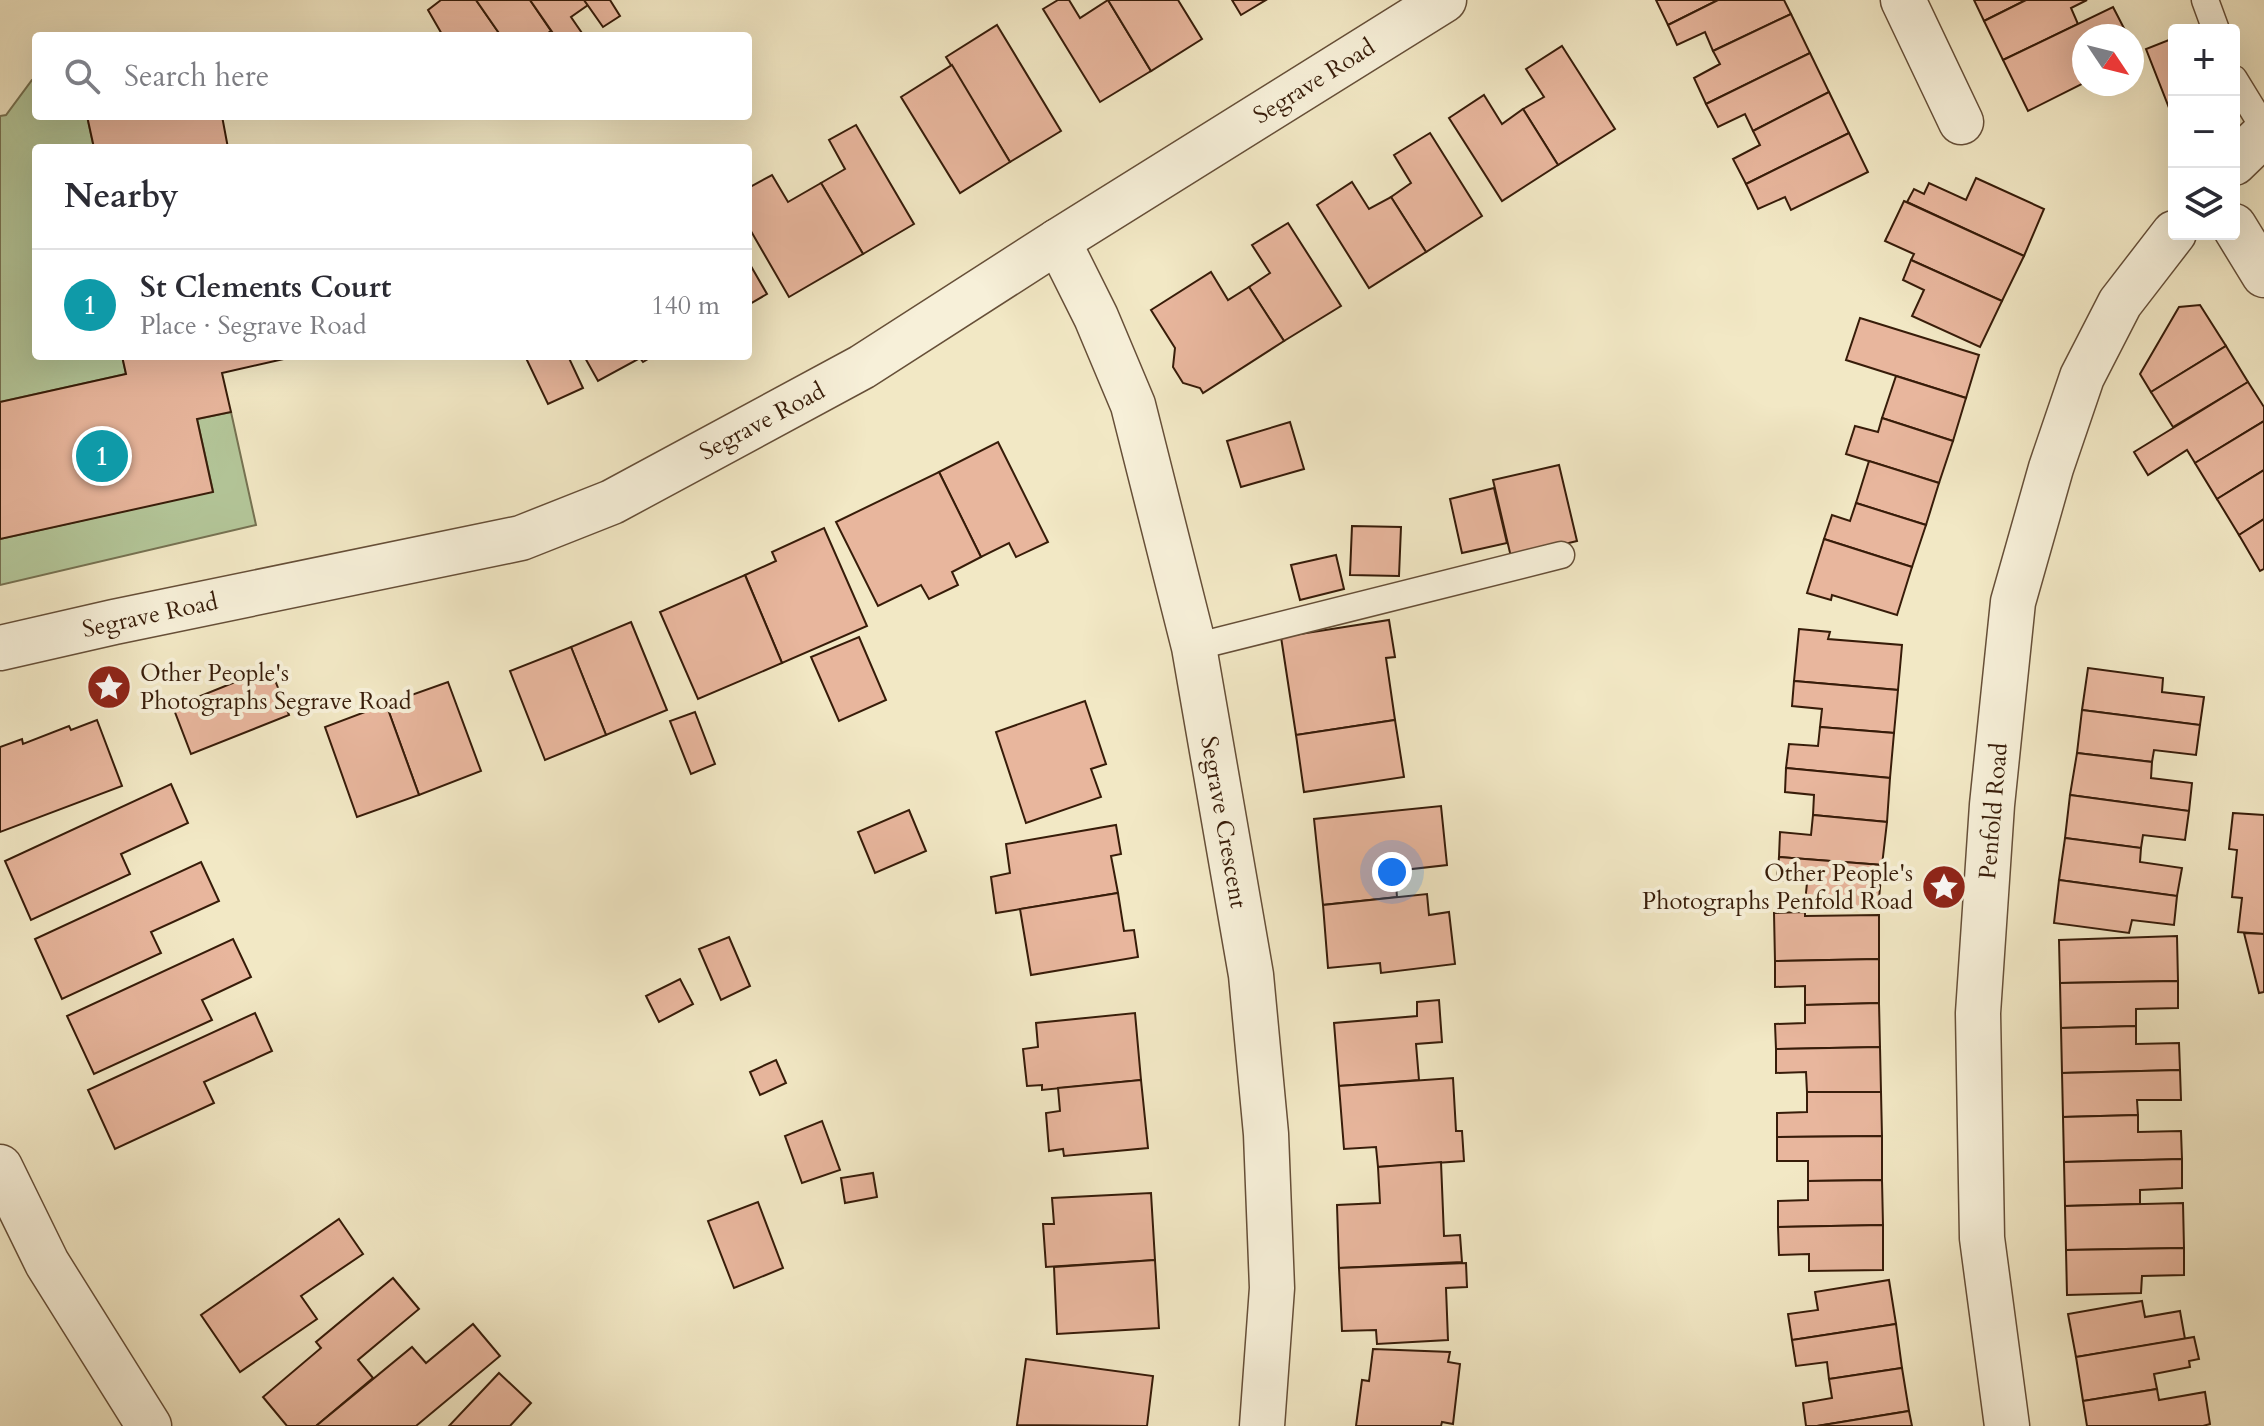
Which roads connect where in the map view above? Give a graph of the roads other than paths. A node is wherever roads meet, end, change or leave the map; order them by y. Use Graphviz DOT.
graph roads {
  1 [pos="1444,0"];
  2 [pos="1903,0"];
  3 [pos="2205,0"];
  4 [pos="2214,24"];
  5 [pos="2240,89"];
  6 [pos="1961,122"];
  7 [pos="2264,128"];
  8 [pos="2264,134"];
  9 [pos="2240,157"];
  10 [pos="2240,236"];
  11 [pos="2169,240"];
  12 [pos="1058,241"];
  13 [pos="2264,275"];
  14 [pos="1561,555"];
  15 [pos="1194,647"];
  16 [pos="0,648"];
  17 [pos="0,1167"];
  18 [pos="149,1426"];
  19 [pos="1262,1426"];
  20 [pos="2007,1426"];
  1 -- 12 [label="street, Segrave Road"];
  2 -- 6 [label="street"];
  3 -- 4 [label="lane"];
  5 -- 7 [label="lane"];
  8 -- 9 [label="street"];
  10 -- 13 [label="street"];
  11 -- 20 [label="street, Penfold Road"];
  12 -- 15 [label="street, Segrave Crescent"];
  12 -- 16 [label="street, Segrave Road"];
  14 -- 15 [label="lane"];
  15 -- 19 [label="street, Segrave Crescent"];
  17 -- 18 [label="street"];
}
